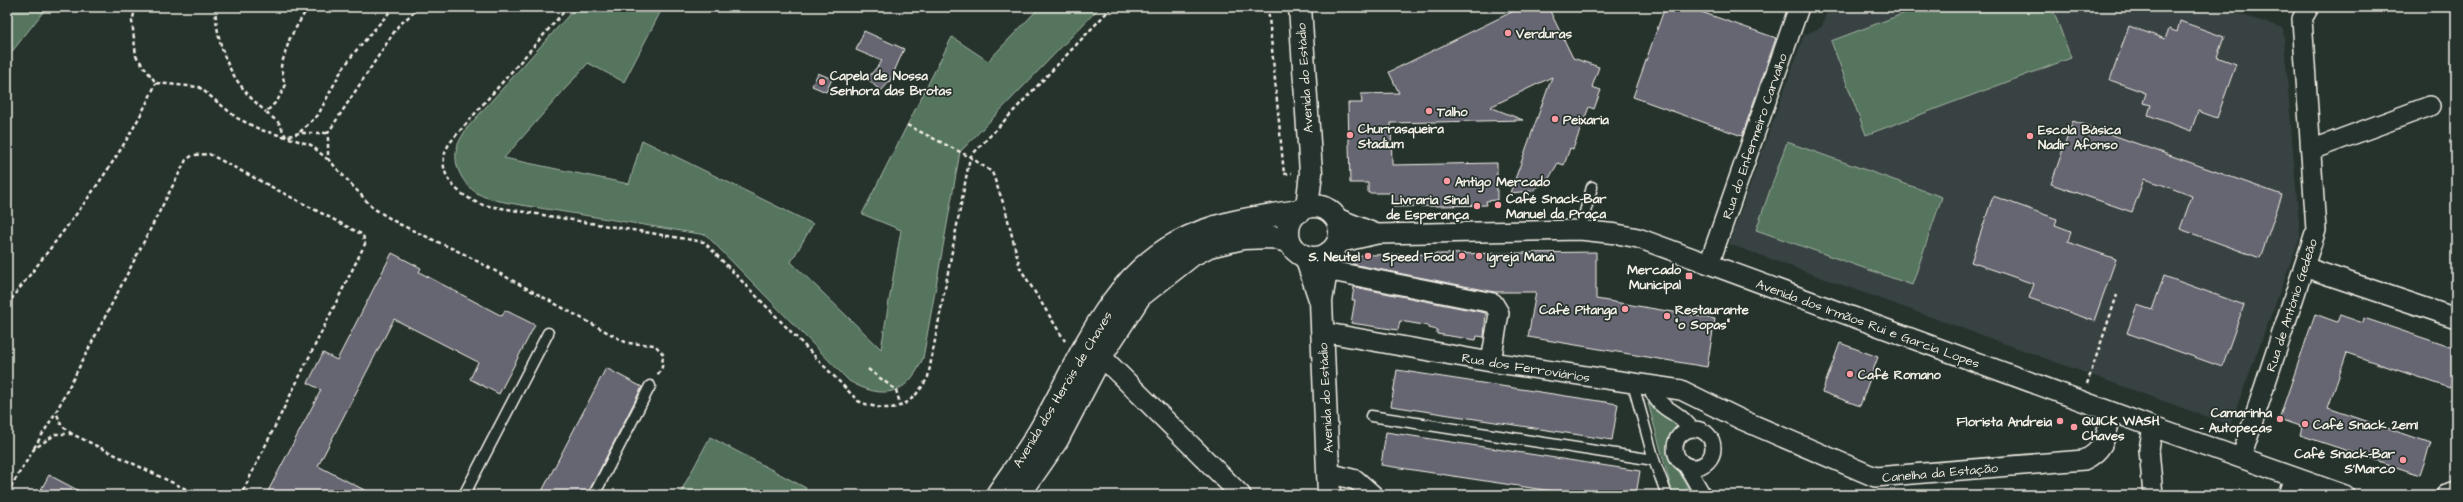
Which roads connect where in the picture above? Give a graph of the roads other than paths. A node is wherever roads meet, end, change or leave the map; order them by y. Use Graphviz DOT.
graph roads {
  1 [pos="1300,7"];
  2 [pos="1798,7"];
  3 [pos="2309,7"];
  4 [pos="2430,106"];
  5 [pos="2311,150"];
  6 [pos="1592,187"];
  7 [pos="1317,211"];
  8 [pos="1580,230"];
  9 [pos="1377,234"];
  10 [pos="1290,242"];
  11 [pos="1331,255"];
  12 [pos="1306,257"];
  13 [pos="1709,264"];
  14 [pos="2304,267"];
  15 [pos="1321,302"];
  16 [pos="2456,318"];
  17 [pos="1322,332"];
  18 [pos="548,333"];
  19 [pos="1101,356"];
  20 [pos="1491,362"];
  21 [pos="1642,385"];
  22 [pos="650,386"];
  23 [pos="1726,412"];
  24 [pos="2112,412"];
  25 [pos="1371,416"];
  26 [pos="2153,427"];
  27 [pos="1691,429"];
  28 [pos="2241,458"];
  29 [pos="1654,460"];
  30 [pos="1687,467"];
  31 [pos="2291,486"];
  32 [pos="1329,489"];
  33 [pos="2456,492"];
  34 [pos="464,495"];
  35 [pos="594,495"];
  36 [pos="997,495"];
  37 [pos="1019,495"];
  38 [pos="1241,495"];
  39 [pos="1373,495"];
  40 [pos="1667,495"];
  41 [pos="1703,495"];
  42 [pos="2154,495"];
  43 [pos="2345,495"];
  44 [pos="2446,495"];
  1 -- 7 [label="main road, Avenida do Estádio"];
  2 -- 13 [label="street, Rua do Enfermeiro Carvalho"];
  3 -- 5 [label="street, Rua de António Gedeão"];
  4 -- 5 [label="street"];
  5 -- 14 [label="street, Rua de António Gedeão"];
  6 -- 8 [label="lane"];
  7 -- 9 [label="street"];
  7 -- 10 [label="main road"];
  7 -- 11 [label="main road"];
  7 -- 36 [label="main road, Avenida dos Heróis de Chaves"];
  8 -- 9 [label="street, Avenida dos Irmãos Rui e Garcia Lopes"];
  8 -- 13 [label="street, Avenida dos Irmãos Rui e Garcia Lopes"];
  9 -- 11 [label="street"];
  10 -- 12 [label="main road"];
  10 -- 19 [label="main road, Avenida dos Heróis de Chaves"];
  11 -- 12 [label="main road"];
  11 -- 15 [label="main road, Avenida do Estádio"];
  11 -- 20 [label="street"];
  12 -- 15 [label="main road, Avenida do Estádio"];
  13 -- 24 [label="street, Avenida dos Irmãos Rui e Garcia Lopes"];
  14 -- 16 [label="street"];
  14 -- 28 [label="street, Rua de António Gedeão"];
  15 -- 17 [label="main road, Avenida do Estádio"];
  17 -- 20 [label="street, Rua dos Ferroviários"];
  17 -- 32 [label="main road, Avenida do Estádio"];
  18 -- 34 [label="lane"];
  19 -- 37 [label="main road, Avenida dos Heróis de Chaves"];
  19 -- 38 [label="street"];
  20 -- 21 [label="street, Rua dos Ferroviários"];
  21 -- 23 [label="street, Rua dos Ferroviários"];
  21 -- 27 [label="street"];
  21 -- 29 [label="lane"];
  22 -- 35 [label="lane"];
  23 -- 24 [label="street, Canelha da Estação"];
  24 -- 26 [label="street, Avenida dos Irmãos Rui e Garcia Lopes"];
  25 -- 29 [label="lane"];
  26 -- 28 [label="street, Avenida dos Irmãos Rui e Garcia Lopes"];
  26 -- 42 [label="street"];
  27 -- 30 [label="street"];
  27 -- 30 [label="street"];
  28 -- 31 [label="street, Avenida dos Irmãos Rui e Garcia Lopes"];
  29 -- 40 [label="lane"];
  30 -- 41 [label="street"];
  31 -- 43 [label="street, Avenida dos Irmãos Rui e Garcia Lopes"];
  32 -- 39 [label="street"];
  33 -- 44 [label="street"];
}
